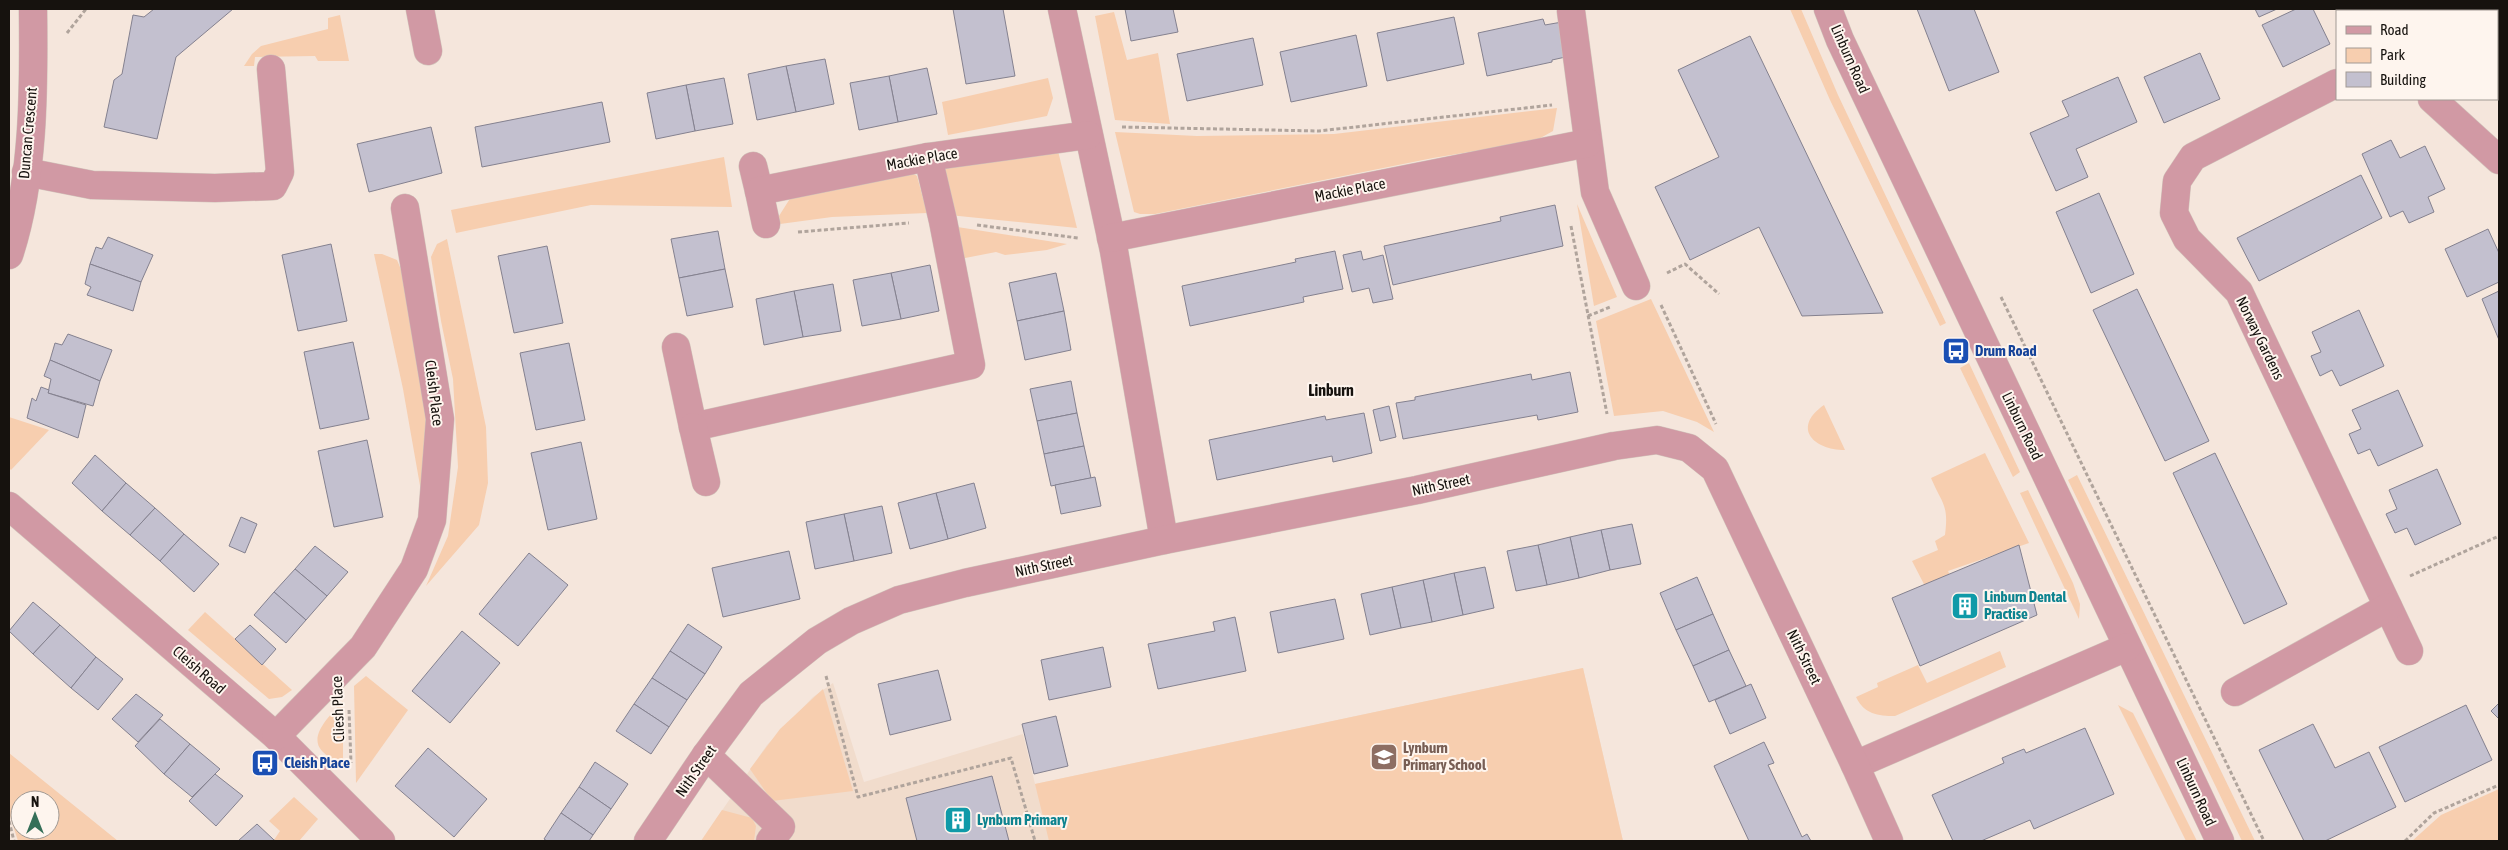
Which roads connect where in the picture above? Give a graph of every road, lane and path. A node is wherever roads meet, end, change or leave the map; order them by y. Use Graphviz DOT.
graph roads {
  1 [pos="33,9"];
  2 [pos="420,9"];
  3 [pos="1062,9"];
  4 [pos="1828,9"];
  5 [pos="1571,11"];
  6 [pos="428,51"];
  7 [pos="271,69"];
  8 [pos="2336,83"];
  9 [pos="2433,100"];
  10 [pos="1583,102"];
  11 [pos="1087,131"];
  12 [pos="1588,142"];
  13 [pos="928,157"];
  14 [pos="2499,160"];
  15 [pos="26,172"];
  16 [pos="405,208"];
  17 [pos="1571,222"];
  18 [pos="766,224"];
  19 [pos="1111,238"];
  20 [pos="9,255"];
  21 [pos="1651,287"];
  22 [pos="1999,292"];
  23 [pos="1719,294"];
  24 [pos="676,347"];
  25 [pos="694,427"];
  26 [pos="1614,446"];
  27 [pos="1715,469"];
  28 [pos="706,482"];
  29 [pos="9,506"];
  30 [pos="2499,536"];
  31 [pos="1164,540"];
  32 [pos="2384,598"];
  33 [pos="817,641"];
  34 [pos="2128,648"];
  35 [pos="2409,651"];
  36 [pos="348,664"];
  37 [pos="2235,692"];
  38 [pos="276,736"];
  39 [pos="706,755"];
  40 [pos="1855,765"];
  41 [pos="2499,785"];
  42 [pos="352,813"];
  43 [pos="9,822"];
  44 [pos="14,841"];
  45 [pos="381,841"];
  46 [pos="648,841"];
  47 [pos="770,841"];
  48 [pos="1035,841"];
  49 [pos="1889,841"];
  50 [pos="2220,841"];
  51 [pos="2264,841"];
  52 [pos="2405,841"];
  1 -- 15 [label="street, Duncan Crescent"];
  2 -- 6 [label="street"];
  3 -- 11 [label="street"];
  4 -- 34 [label="street, Linburn Road"];
  5 -- 10 [label="street"];
  7 -- 15 [label="street"];
  8 -- 32 [label="street, Norway Gardens"];
  9 -- 14 [label="street"];
  10 -- 11 [label="path"];
  10 -- 12 [label="street"];
  11 -- 13 [label="street, Mackie Place"];
  11 -- 19 [label="street"];
  12 -- 19 [label="street, Mackie Place"];
  12 -- 21 [label="street"];
  13 -- 18 [label="street, Mackie Place"];
  13 -- 25 [label="street"];
  15 -- 20 [label="street, Duncan Crescent"];
  16 -- 36 [label="street, Cleish Place"];
  17 -- 26 [label="path"];
  19 -- 31 [label="street"];
  21 -- 23 [label="path"];
  21 -- 27 [label="path"];
  22 -- 51 [label="path"];
  24 -- 25 [label="street"];
  25 -- 28 [label="street"];
  26 -- 27 [label="street, Nith Street"];
  26 -- 31 [label="street, Nith Street"];
  27 -- 40 [label="street, Nith Street"];
  29 -- 38 [label="street, Cleish Road"];
  30 -- 32 [label="path"];
  31 -- 33 [label="street, Nith Street"];
  32 -- 35 [label="street, Norway Gardens"];
  32 -- 37 [label="street"];
  33 -- 39 [label="street, Nith Street"];
  33 -- 48 [label="path"];
  34 -- 40 [label="street"];
  34 -- 50 [label="street, Linburn Road"];
  36 -- 38 [label="street, Cleish Place"];
  36 -- 42 [label="path, Cliesh Place"];
  38 -- 42 [label="street, Cleish Road"];
  39 -- 46 [label="street, Nith Street"];
  39 -- 47 [label="street"];
  40 -- 49 [label="street"];
  41 -- 52 [label="path"];
  42 -- 45 [label="street, Cleish Road"];
  43 -- 44 [label="path"];
}
